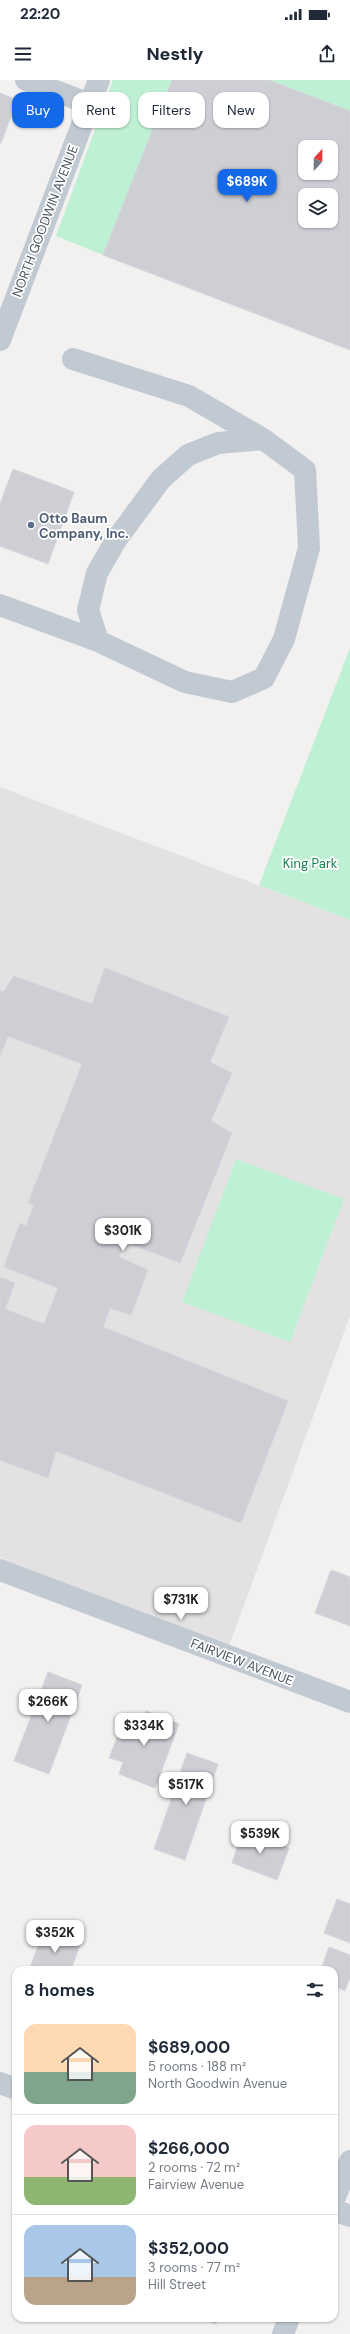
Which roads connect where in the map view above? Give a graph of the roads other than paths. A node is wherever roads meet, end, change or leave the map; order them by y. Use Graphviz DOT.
graph roads {
  1 [pos="26,80"];
  2 [pos="99,80"];
  3 [pos="94,92"];
  4 [pos="72,97"];
  5 [pos="81,128"];
  6 [pos="0,340"];
  7 [pos="73,359"];
  8 [pos="263,439"];
  9 [pos="0,605"];
  10 [pos="98,642"];
  11 [pos="0,1570"];
  12 [pos="350,1702"];
  13 [pos="0,2083"];
  14 [pos="12,2088"];
  15 [pos="350,2161"];
  16 [pos="338,2190"];
  17 [pos="338,2212"];
  18 [pos="350,2216"];
  19 [pos="288,2322"];
  20 [pos="283,2334"];
  1 -- 4 [label="street"];
  2 -- 3 [label="street, NORTH GOODWIN AVENUE"];
  5 -- 6 [label="street, NORTH GOODWIN AVENUE"];
  7 -- 8 [label="street"];
  8 -- 10 [label="street"];
  8 -- 10 [label="street"];
  9 -- 10 [label="street"];
  11 -- 12 [label="street, FAIRVIEW AVENUE"];
  13 -- 14 [label="street"];
  15 -- 16 [label="street"];
  17 -- 18 [label="street"];
  19 -- 20 [label="street"];
}
